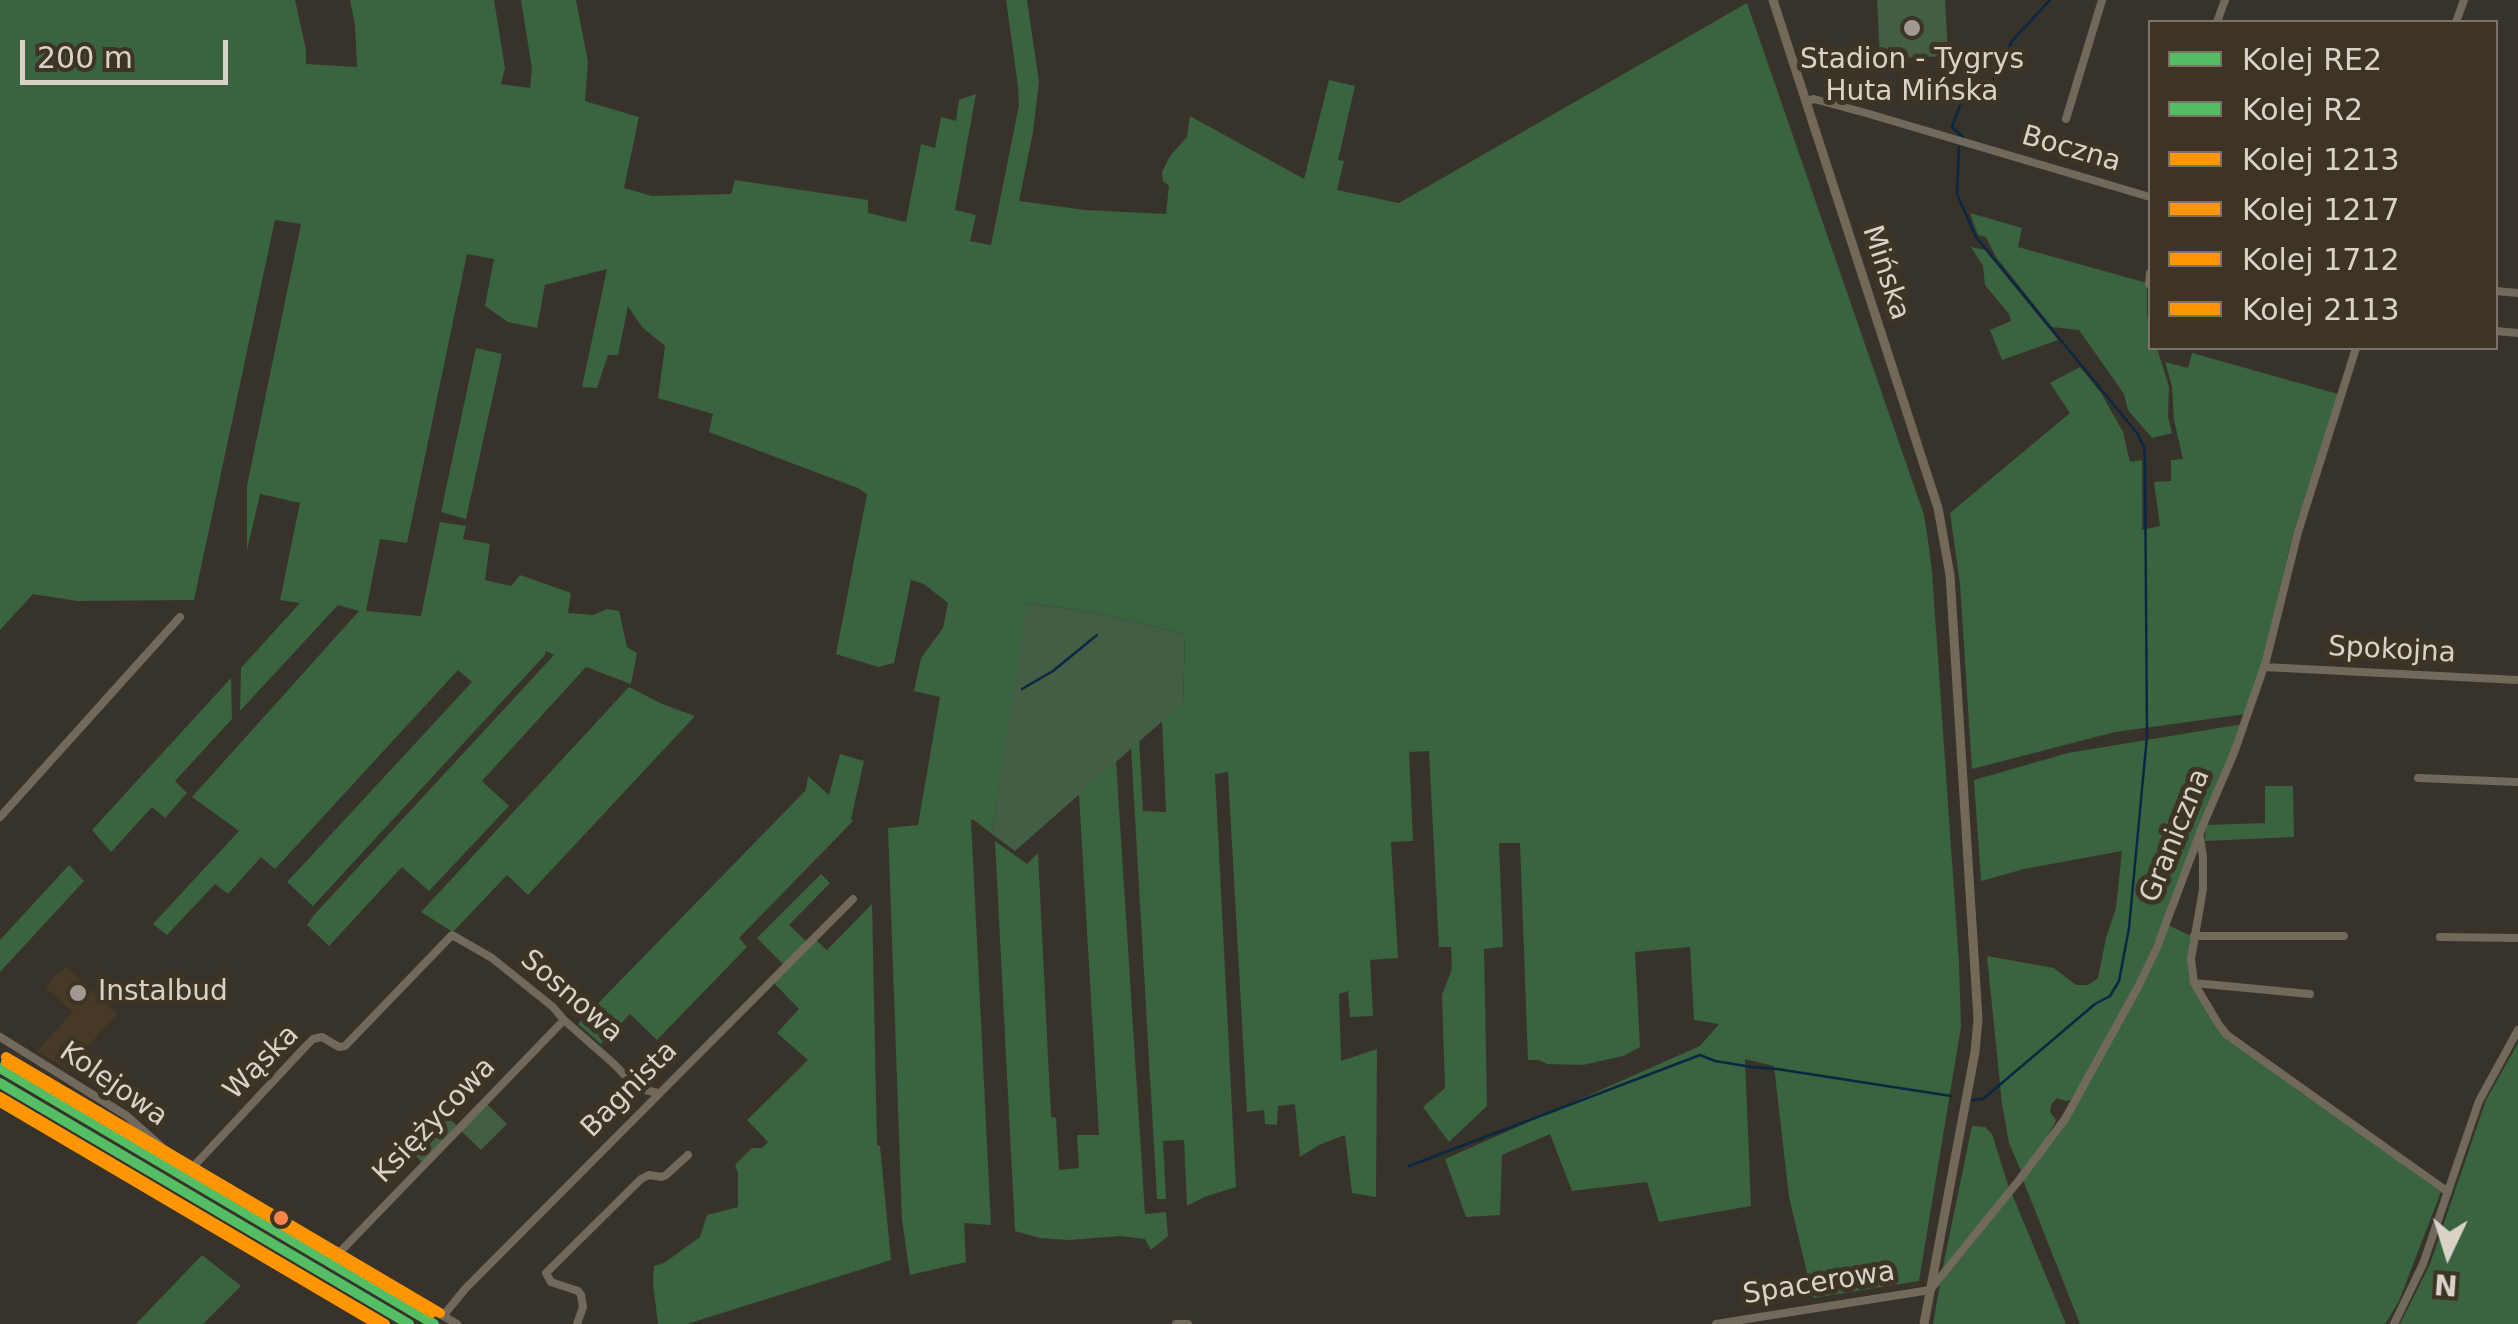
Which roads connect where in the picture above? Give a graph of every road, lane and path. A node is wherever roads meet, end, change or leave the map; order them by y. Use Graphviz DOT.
graph roads {
  1 [pos="1773,0"];
  2 [pos="2102,0"];
  3 [pos="1806,101"];
  4 [pos="2066,119"];
  5 [pos="2148,196"];
  6 [pos="2355,350"];
  7 [pos="180,617"];
  8 [pos="2264,667"];
  9 [pos="2518,680"];
  10 [pos="2418,778"];
  11 [pos="2518,782"];
  12 [pos="0,817"];
  13 [pos="2199,834"];
  14 [pos="853,899"];
  15 [pos="452,934"];
  16 [pos="2194,936"];
  17 [pos="2344,936"];
  18 [pos="2440,937"];
  19 [pos="2518,938"];
  20 [pos="2194,983"];
  21 [pos="2310,994"];
  22 [pos="564,1020"];
  23 [pos="2518,1030"];
  24 [pos="0,1037"];
  25 [pos="658,1093"];
  26 [pos="688,1155"];
  27 [pos="192,1168"];
  28 [pos="2448,1192"];
  29 [pos="338,1254"];
  30 [pos="1930,1290"];
  31 [pos="443,1316"];
  32 [pos="457,1324"];
  33 [pos="578,1324"];
  34 [pos="1176,1324"];
  35 [pos="1188,1324"];
  36 [pos="1716,1324"];
  37 [pos="1924,1324"];
  38 [pos="2394,1324"];
  1 -- 3 [label="main road, Mińska"];
  2 -- 4 [label="street"];
  3 -- 5 [label="street, Boczna"];
  3 -- 30 [label="main road, Mińska"];
  6 -- 8 [label="street, Graniczna"];
  7 -- 12 [label="street"];
  8 -- 9 [label="street, Spokojna"];
  8 -- 13 [label="street, Graniczna"];
  10 -- 11 [label="street"];
  13 -- 16 [label="street"];
  13 -- 30 [label="street, Graniczna"];
  14 -- 25 [label="street, Bagnista"];
  15 -- 22 [label="street, Sosnowa"];
  15 -- 27 [label="street, Wąska"];
  16 -- 17 [label="street"];
  16 -- 20 [label="street"];
  18 -- 19 [label="street"];
  20 -- 21 [label="street"];
  20 -- 28 [label="street"];
  22 -- 25 [label="street, Sosnowa"];
  22 -- 29 [label="street, Księżycowa"];
  23 -- 28 [label="street"];
  24 -- 27 [label="street, Kolejowa"];
  25 -- 31 [label="street, Bagnista"];
  26 -- 33 [label="street"];
  27 -- 29 [label="street, Kolejowa"];
  28 -- 38 [label="street"];
  29 -- 31 [label="street, Kolejowa"];
  30 -- 36 [label="street, Spacerowa"];
  30 -- 37 [label="main road, Mińska"];
  31 -- 32 [label="street, Kolejowa"];
  34 -- 35 [label="street"];
}
